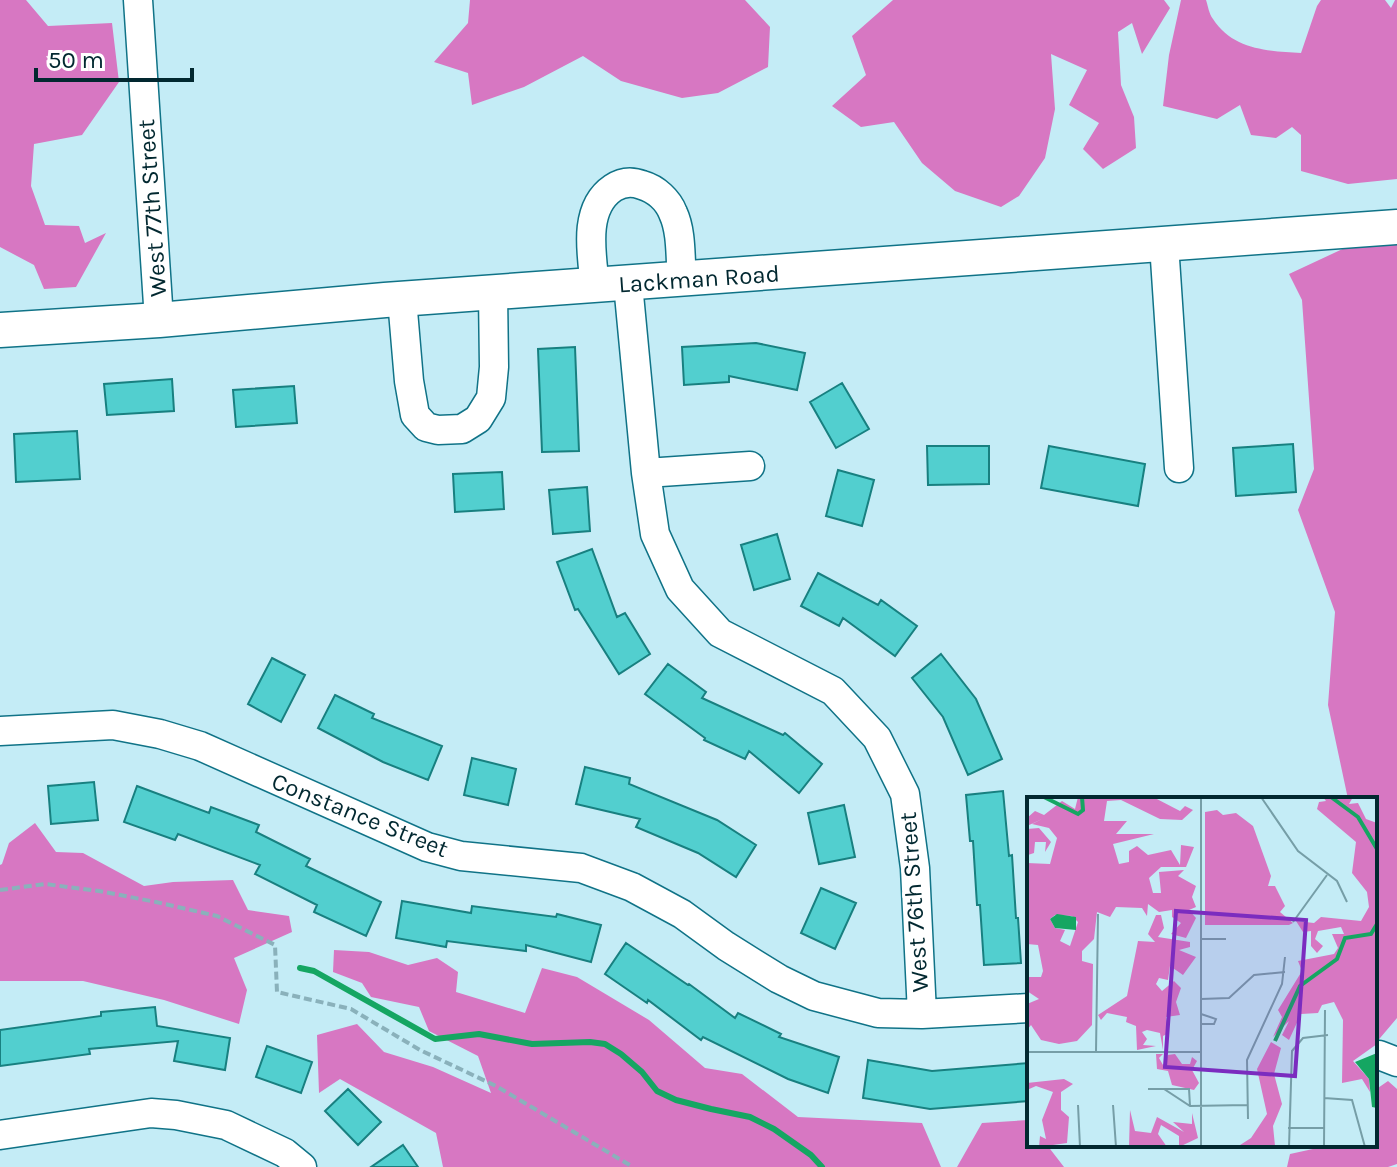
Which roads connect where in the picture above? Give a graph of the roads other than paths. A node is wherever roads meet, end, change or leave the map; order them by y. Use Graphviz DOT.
graph roads {
  1 [pos="138,0"];
  2 [pos="1397,227"];
  3 [pos="1164,244"];
  4 [pos="682,280"];
  5 [pos="612,285"];
  6 [pos="493,293"];
  7 [pos="402,299"];
  8 [pos="159,320"];
  9 [pos="0,330"];
  10 [pos="750,466"];
  11 [pos="1179,468"];
  12 [pos="646,473"];
  13 [pos="0,731"];
  14 [pos="1027,1008"];
  15 [pos="922,1014"];
  16 [pos="0,1135"];
  17 [pos="302,1167"];
  1 -- 8 [label="street, West 77th Street"];
  2 -- 3 [label="main road, Lackman Road"];
  3 -- 4 [label="main road, Lackman Road"];
  3 -- 11 [label="street"];
  4 -- 5 [label="main road, Lackman Road"];
  4 -- 5 [label="street"];
  5 -- 6 [label="main road, Lackman Road"];
  5 -- 12 [label="street, West 76th Street"];
  6 -- 7 [label="main road, Lackman Road"];
  6 -- 7 [label="street"];
  7 -- 8 [label="main road, Lackman Road"];
  8 -- 9 [label="main road, Lackman Road"];
  10 -- 12 [label="street"];
  12 -- 15 [label="street, West 76th Street"];
  13 -- 15 [label="street, Constance Street"];
  14 -- 15 [label="street, Constance Street"];
  16 -- 17 [label="street"];
}
